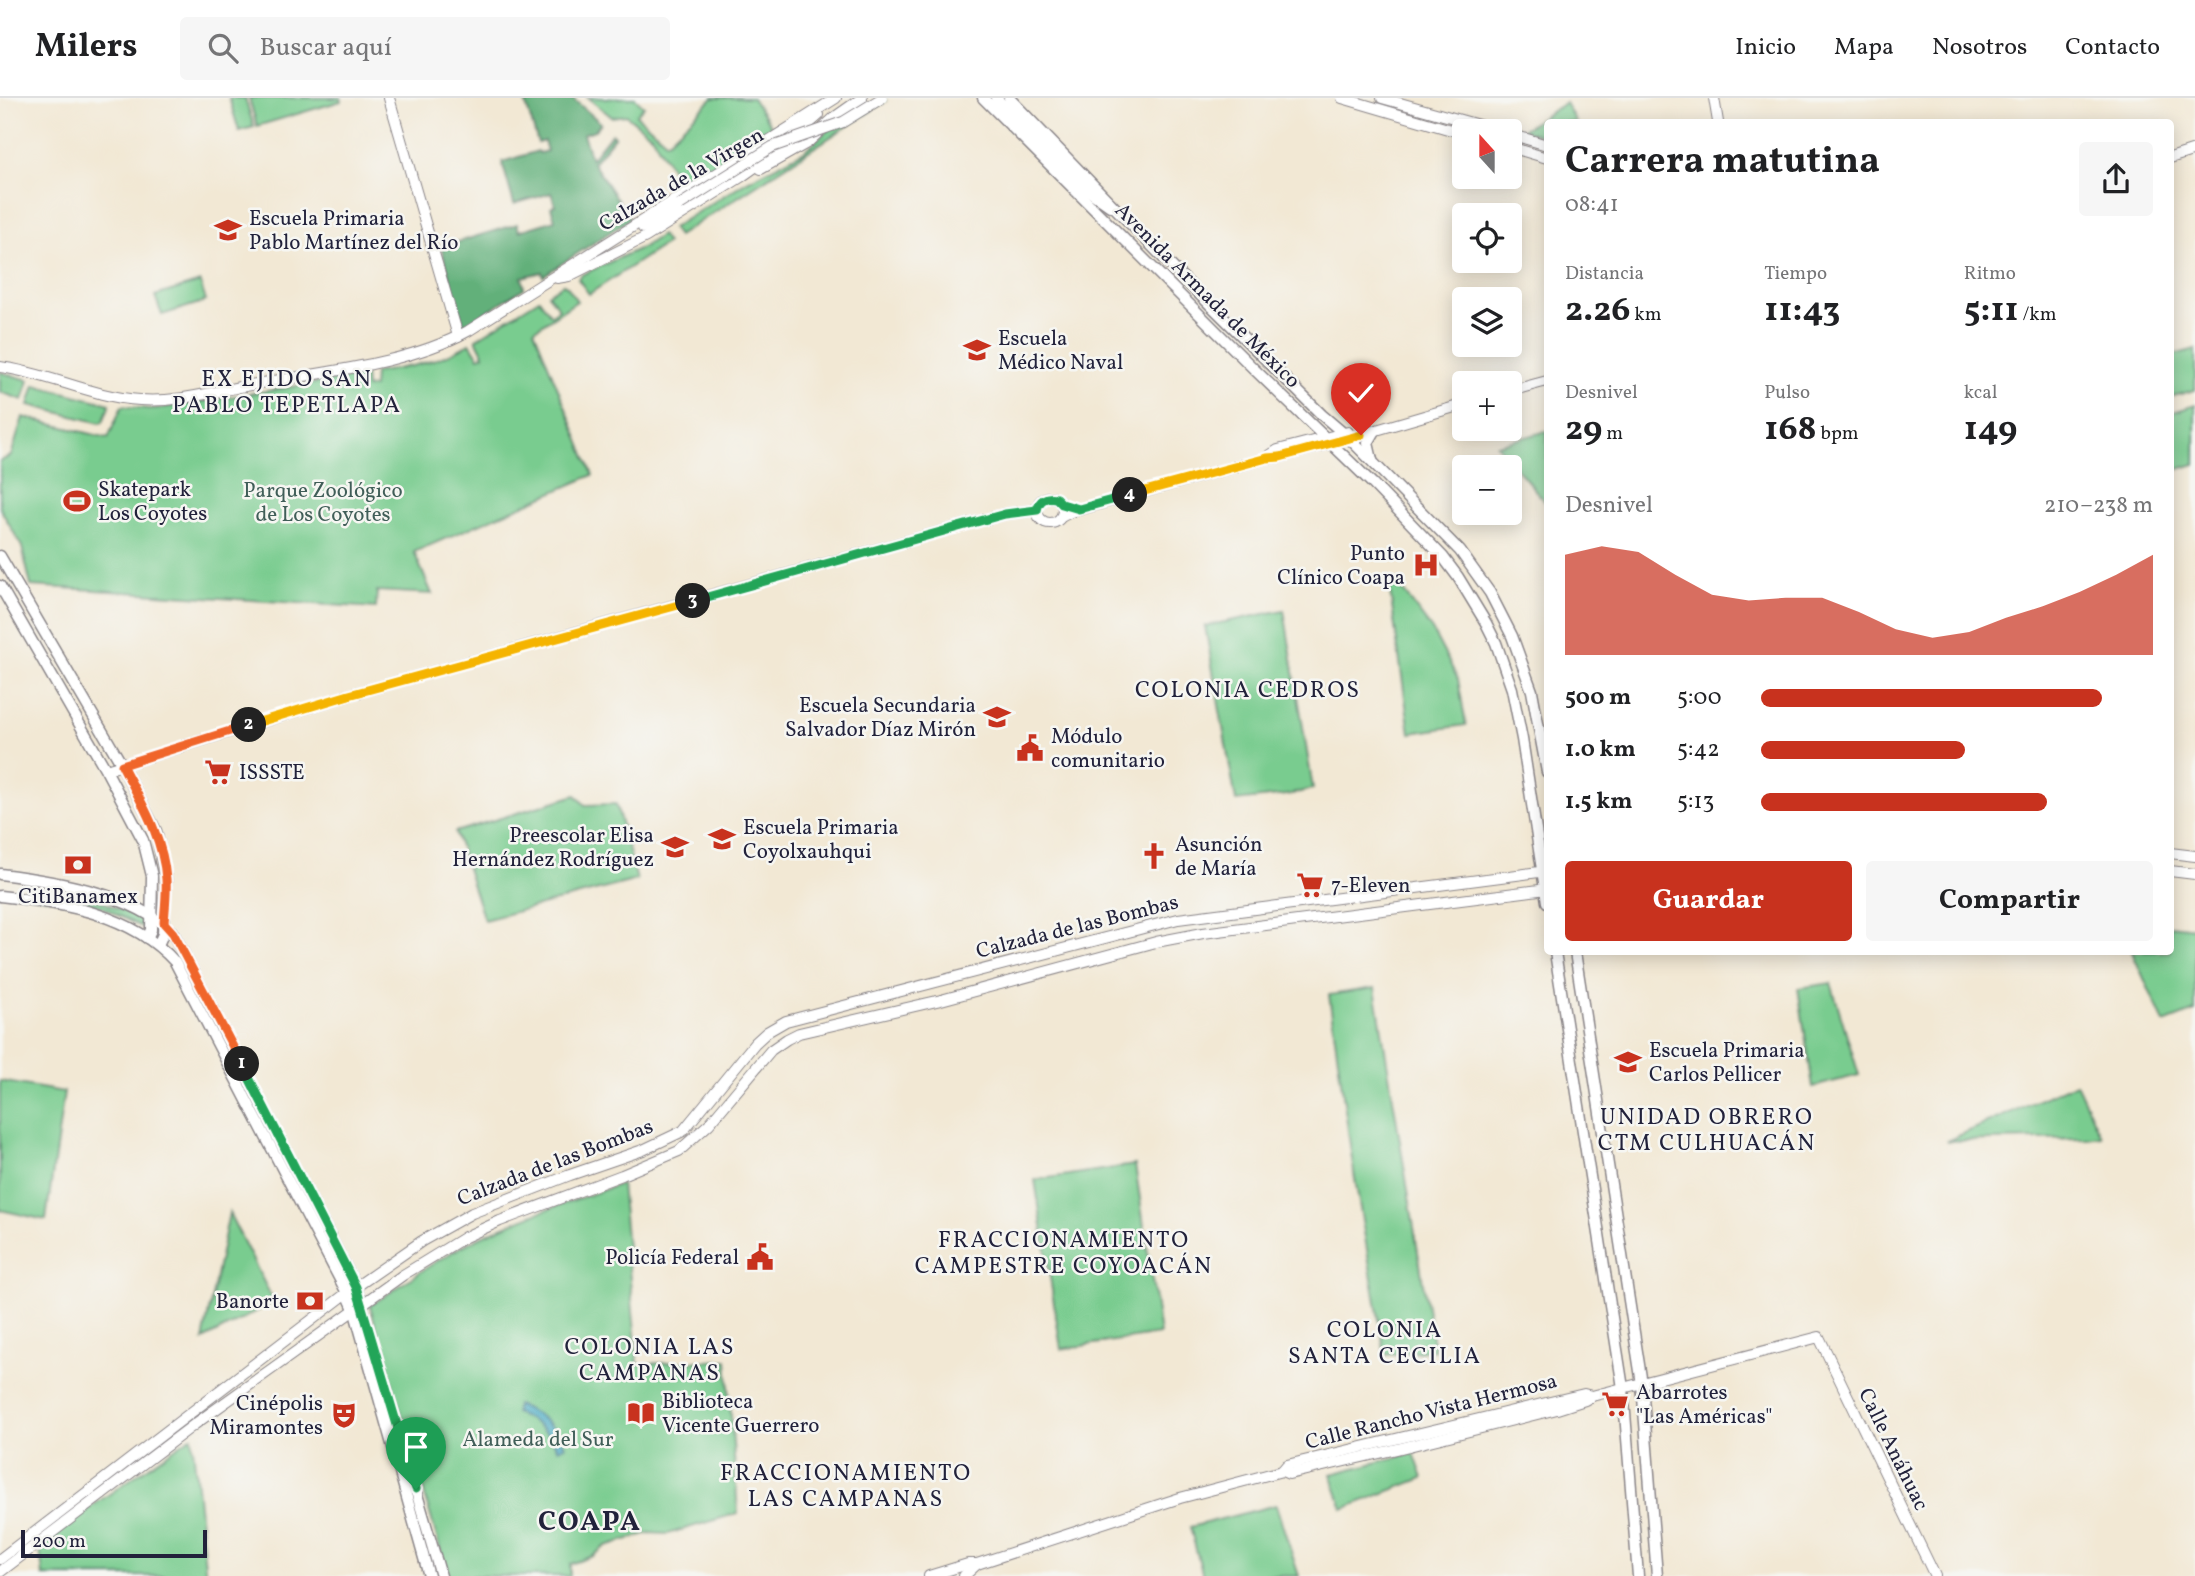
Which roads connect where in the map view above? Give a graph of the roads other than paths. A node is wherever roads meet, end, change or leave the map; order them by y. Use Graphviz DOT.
graph roads {
  1 [pos="388,98"];
  2 [pos="836,98"];
  3 [pos="846,98"];
  4 [pos="862,98"];
  5 [pos="882,98"];
  6 [pos="983,98"];
  7 [pos="996,98"];
  8 [pos="1009,98"];
  9 [pos="1342,98"];
  10 [pos="1382,98"];
  11 [pos="1714,98"];
  12 [pos="1457,119"];
  13 [pos="1718,119"];
  14 [pos="1452,130"];
  15 [pos="1522,138"];
  16 [pos="1544,144"];
  17 [pos="2195,150"];
  18 [pos="1522,151"];
  19 [pos="1544,157"];
  20 [pos="2174,157"];
  21 [pos="741,177"];
  22 [pos="1116,209"];
  23 [pos="593,252"];
  24 [pos="552,278"];
  25 [pos="458,336"];
  26 [pos="0,365"];
  27 [pos="1544,382"];
  28 [pos="1522,388"];
  29 [pos="1452,408"];
  30 [pos="1403,421"];
  31 [pos="1375,431"];
  32 [pos="1346,436"];
  33 [pos="1328,440"];
  34 [pos="1373,463"];
  35 [pos="1062,504"];
  36 [pos="1079,509"];
  37 [pos="1037,510"];
  38 [pos="1062,516"];
  39 [pos="0,556"];
  40 [pos="0,586"];
  41 [pos="1544,756"];
  42 [pos="122,765"];
  43 [pos="106,770"];
  44 [pos="2174,853"];
  45 [pos="2195,856"];
  46 [pos="1544,871"];
  47 [pos="2174,871"];
  48 [pos="0,874"];
  49 [pos="2195,874"];
  50 [pos="1544,889"];
  51 [pos="0,896"];
  52 [pos="152,915"];
  53 [pos="164,923"];
  54 [pos="147,938"];
  55 [pos="158,945"];
  56 [pos="1555,955"];
  57 [pos="1575,955"];
  58 [pos="439,1230"];
  59 [pos="449,1247"];
  60 [pos="352,1290"];
  61 [pos="358,1306"];
  62 [pos="1819,1337"];
  63 [pos="243,1373"];
  64 [pos="1642,1384"];
  65 [pos="1623,1388"];
  66 [pos="237,1395"];
  67 [pos="0,1559"];
  68 [pos="977,1564"];
  69 [pos="0,1572"];
  70 [pos="429,1576"];
  71 [pos="442,1576"];
  72 [pos="929,1576"];
  73 [pos="964,1576"];
  74 [pos="1638,1576"];
  75 [pos="1657,1576"];
  76 [pos="1935,1576"];
  1 -- 25 [label="main road"];
  2 -- 23 [label="main road, Calzada de la Virgen"];
  3 -- 21 [label="main road, Calzada de la Virgen"];
  4 -- 21 [label="main road"];
  5 -- 23 [label="main road, Calzada de la Virgen, bridge"];
  6 -- 33 [label="main road, Avenida Armada de México"];
  7 -- 22 [label="main road"];
  8 -- 22 [label="main road, Avenida Armada de México"];
  9 -- 14 [label="main road"];
  10 -- 12 [label="main road"];
  11 -- 13 [label="main road"];
  15 -- 16 [label="main road"];
  17 -- 20 [label="main road"];
  18 -- 19 [label="main road"];
  21 -- 24 [label="main road, Calzada de la Virgen"];
  22 -- 32 [label="main road, Avenida Armada de México"];
  23 -- 24 [label="main road, Calzada de la Virgen"];
  24 -- 25 [label="main road, Calzada de la Virgen"];
  25 -- 26 [label="main road, Calzada de la Virgen"];
  27 -- 28 [label="main road"];
  29 -- 30 [label="main road"];
  30 -- 31 [label="main road"];
  30 -- 32 [label="main road"];
  31 -- 32 [label="main road"];
  31 -- 34 [label="main road"];
  32 -- 33 [label="main road"];
  32 -- 34 [label="main road, Avenida Armada de México"];
  33 -- 36 [label="main road"];
  33 -- 46 [label="main road, Avenida Armada de México"];
  34 -- 41 [label="main road, Avenida Armada de México"];
  35 -- 36 [label="main road"];
  35 -- 37 [label="main road"];
  35 -- 38 [label="main road"];
  36 -- 38 [label="main road"];
  37 -- 38 [label="main road"];
  37 -- 42 [label="main road"];
  39 -- 42 [label="main road"];
  40 -- 43 [label="main road"];
  42 -- 43 [label="main road"];
  42 -- 53 [label="main road"];
  43 -- 52 [label="main road"];
  44 -- 45 [label="main road"];
  46 -- 58 [label="main road, Calzada de las Bombas"];
  47 -- 49 [label="main road"];
  48 -- 52 [label="main road"];
  50 -- 59 [label="main road, Calzada de las Bombas"];
  51 -- 54 [label="main road"];
  52 -- 53 [label="main road"];
  52 -- 54 [label="main road"];
  53 -- 55 [label="main road"];
  53 -- 60 [label="main road"];
  54 -- 55 [label="main road"];
  55 -- 60 [label="main road"];
  56 -- 65 [label="main road"];
  57 -- 64 [label="main road"];
  58 -- 59 [label="main road"];
  58 -- 60 [label="main road, Calzada de las Bombas"];
  59 -- 61 [label="main road, Calzada de las Bombas"];
  60 -- 61 [label="main road"];
  60 -- 63 [label="main road, Calzada de las Bombas"];
  61 -- 66 [label="main road, Calzada de las Bombas"];
  61 -- 70 [label="main road"];
  61 -- 71 [label="main road"];
  62 -- 64 [label="main road, Calle Rancho Vista Hermosa"];
  62 -- 76 [label="main road, Calle Anáhuac"];
  63 -- 66 [label="main road"];
  63 -- 67 [label="main road, Calzada de las Bombas"];
  64 -- 65 [label="main road, Calle Rancho Vista Hermosa"];
  64 -- 75 [label="main road"];
  65 -- 68 [label="main road, Calle Rancho Vista Hermosa"];
  65 -- 74 [label="main road"];
  66 -- 69 [label="main road, Calzada de las Bombas"];
  68 -- 72 [label="main road, Calle Rancho Vista Hermosa"];
  68 -- 73 [label="main road, Calle Rancho Vista Hermosa"];
}
